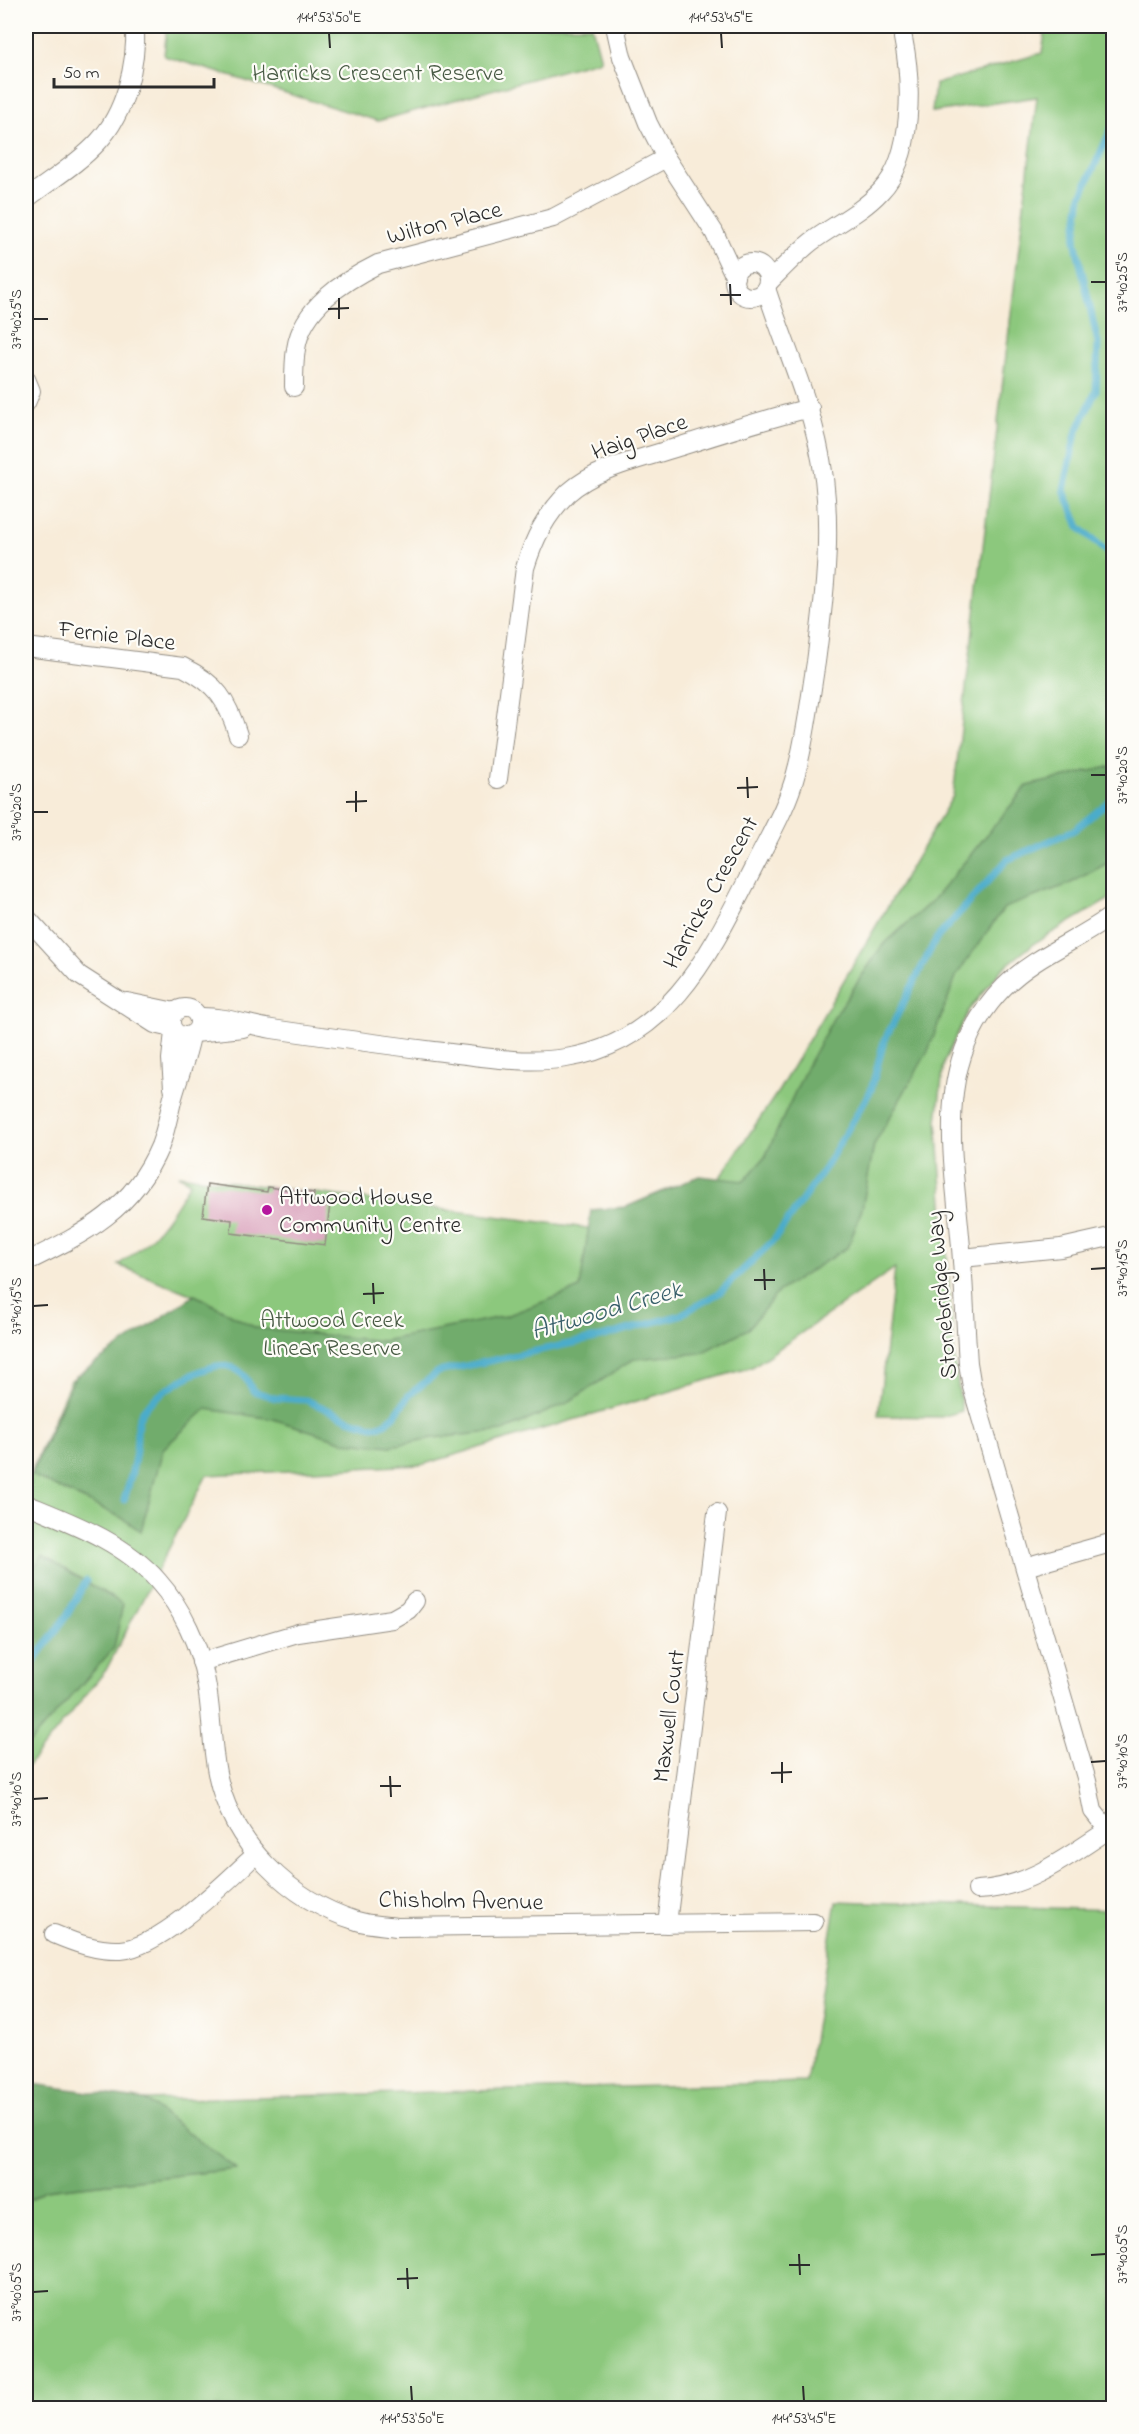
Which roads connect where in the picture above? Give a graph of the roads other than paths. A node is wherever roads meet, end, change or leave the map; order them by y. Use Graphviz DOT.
graph roads {
  1 [pos="135,26"];
  2 [pos="615,26"];
  3 [pos="903,38"];
  4 [pos="666,158"];
  5 [pos="26,199"];
  6 [pos="714,232"];
  7 [pos="810,243"];
  8 [pos="754,265"];
  9 [pos="735,278"];
  10 [pos="767,286"];
  11 [pos="748,297"];
  12 [pos="784,345"];
  13 [pos="26,379"];
  14 [pos="294,387"];
  15 [pos="26,403"];
  16 [pos="810,408"];
  17 [pos="26,647"];
  18 [pos="238,735"];
  19 [pos="498,779"];
  20 [pos="1113,914"];
  21 [pos="26,917"];
  22 [pos="32,937"];
  23 [pos="184,1026"];
  24 [pos="1113,1236"];
  25 [pos="962,1258"];
  26 [pos="26,1262"];
  27 [pos="26,1504"];
  28 [pos="717,1513"];
  29 [pos="1113,1542"];
  30 [pos="1025,1568"];
  31 [pos="415,1601"];
  32 [pos="201,1662"];
  33 [pos="1111,1832"];
  34 [pos="255,1855"];
  35 [pos="977,1890"];
  36 [pos="813,1922"];
  37 [pos="667,1924"];
  38 [pos="54,1934"];
  1 -- 5 [label="street"];
  2 -- 4 [label="street"];
  3 -- 7 [label="street"];
  4 -- 6 [label="street"];
  4 -- 14 [label="street, Wilton Place"];
  6 -- 8 [label="street"];
  6 -- 9 [label="street"];
  7 -- 8 [label="street"];
  7 -- 10 [label="street"];
  8 -- 9 [label="street"];
  8 -- 10 [label="street"];
  9 -- 11 [label="street"];
  10 -- 11 [label="street"];
  10 -- 12 [label="street, Harricks Crescent"];
  11 -- 12 [label="street, Harricks Crescent"];
  12 -- 16 [label="street, Harricks Crescent"];
  13 -- 15 [label="street"];
  16 -- 19 [label="street, Haig Place"];
  16 -- 23 [label="street, Harricks Crescent"];
  17 -- 18 [label="street, Fernie Place"];
  20 -- 25 [label="street, Stonebridge Way"];
  21 -- 22 [label="street, Harricks Crescent"];
  22 -- 23 [label="street, Harricks Crescent"];
  23 -- 26 [label="street"];
  24 -- 25 [label="street"];
  25 -- 30 [label="street, Stonebridge Way"];
  27 -- 32 [label="street, Chisholm Avenue"];
  28 -- 37 [label="street, Maxwell Court"];
  29 -- 30 [label="street"];
  30 -- 33 [label="street, Stonebridge Way"];
  31 -- 32 [label="street"];
  32 -- 34 [label="street, Chisholm Avenue"];
  33 -- 35 [label="street"];
  34 -- 37 [label="street, Chisholm Avenue"];
  34 -- 38 [label="street"];
  36 -- 37 [label="street, Chisholm Avenue"];
}
